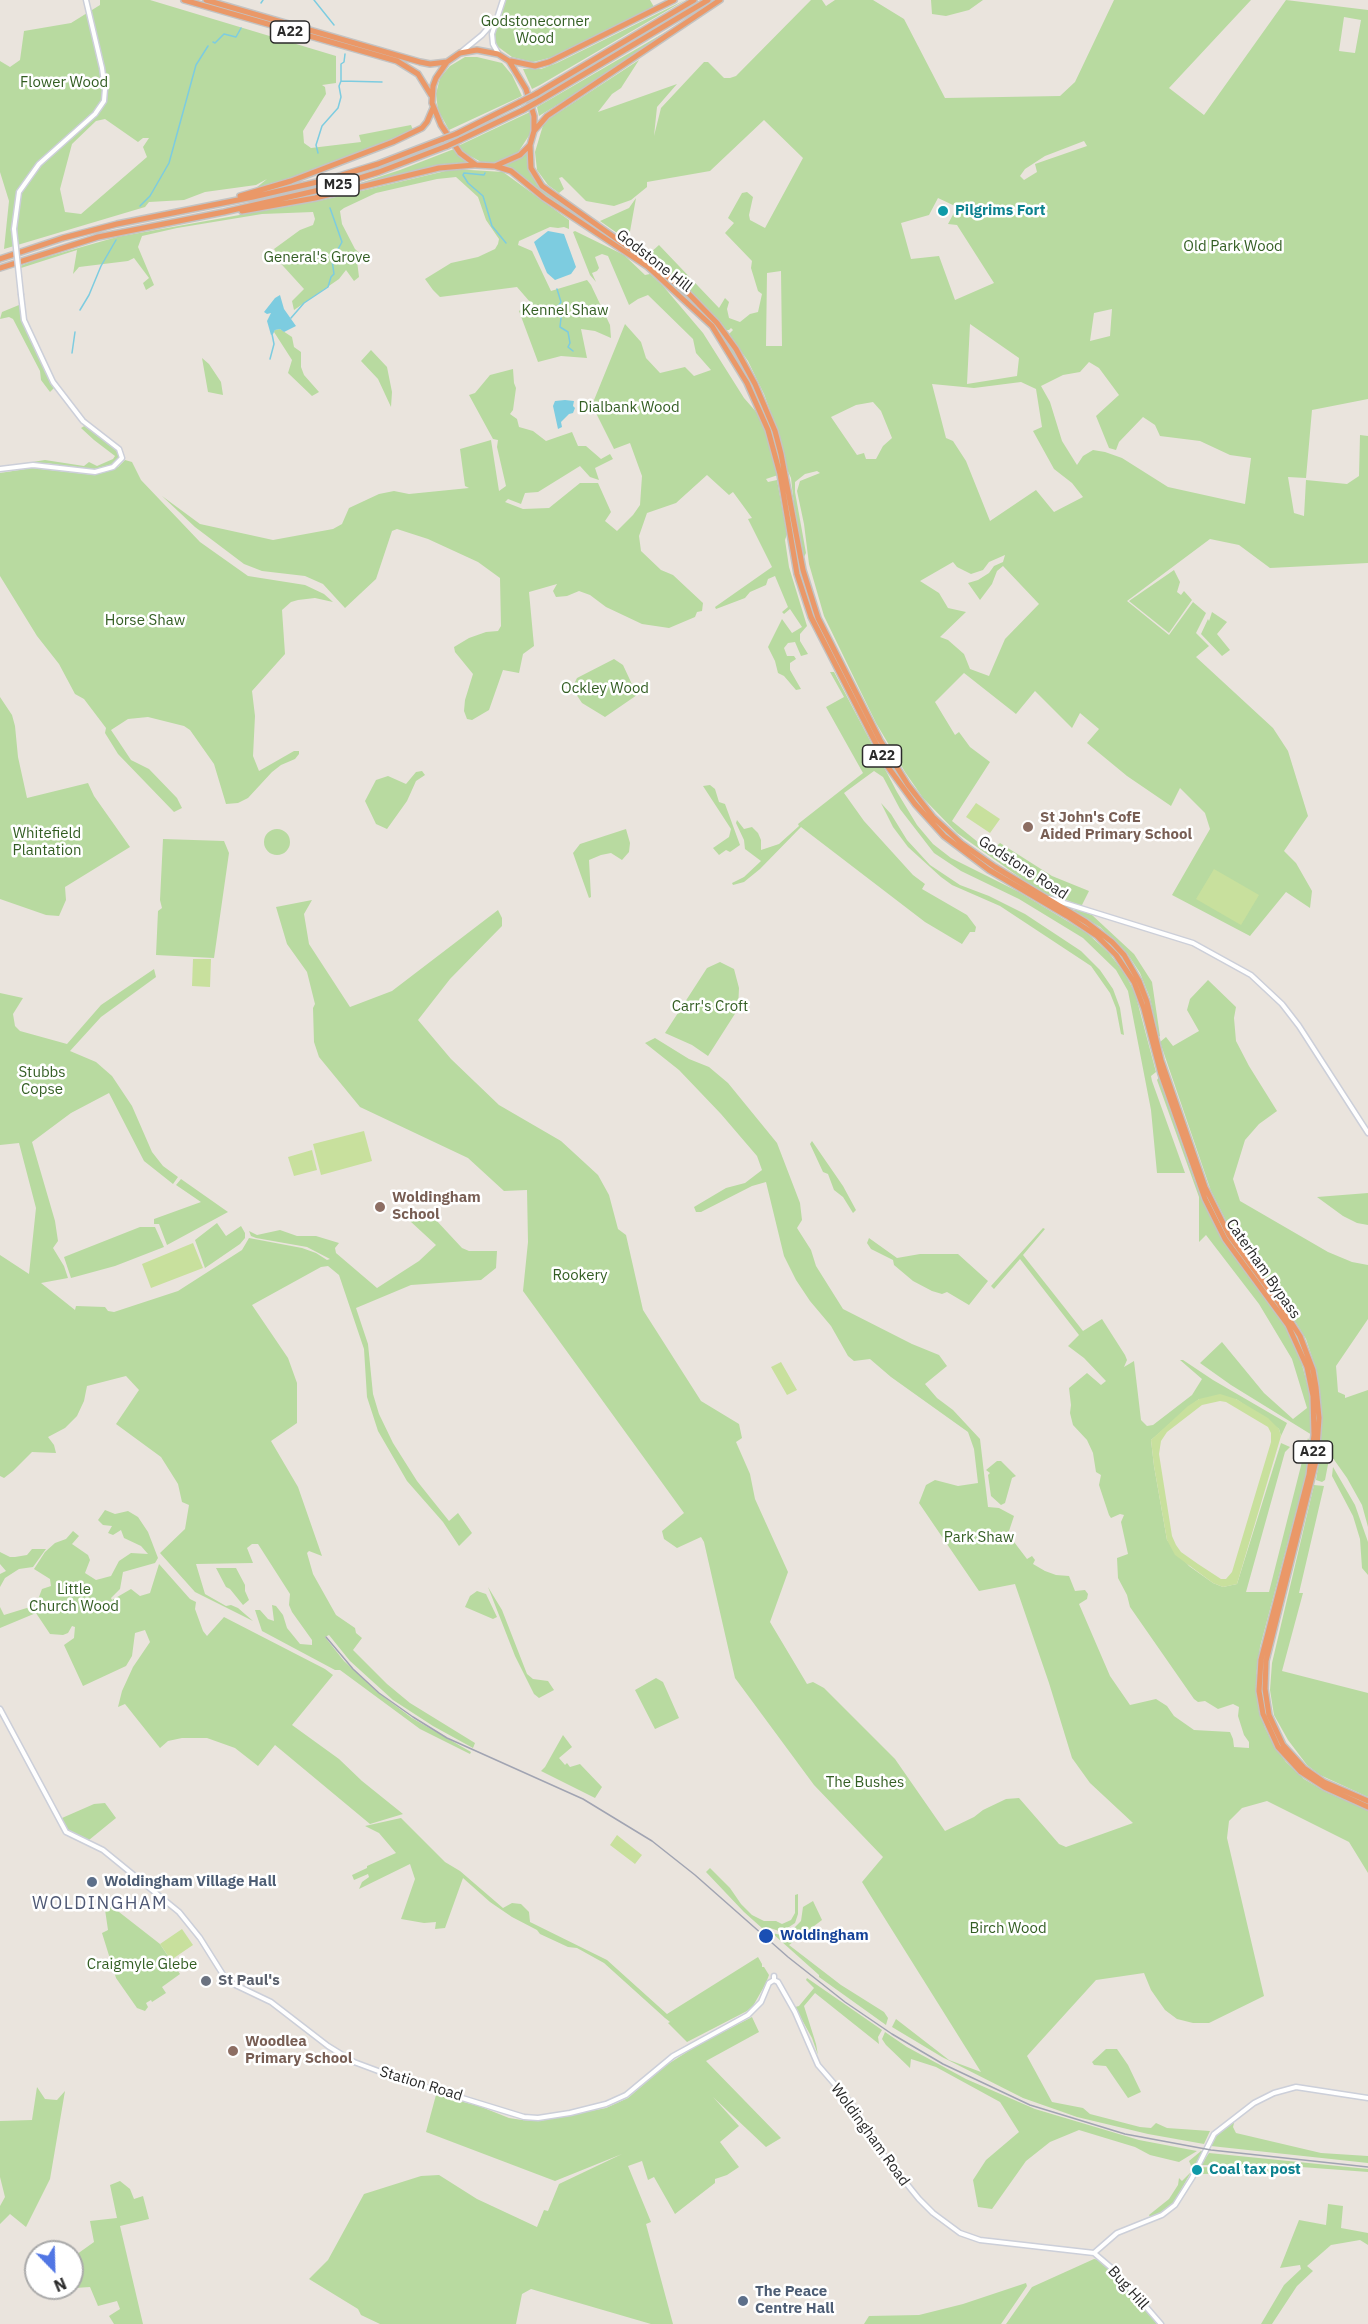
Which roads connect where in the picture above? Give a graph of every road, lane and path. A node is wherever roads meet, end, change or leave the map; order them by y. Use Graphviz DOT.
graph roads {
  1 [pos="86,0"];
  2 [pos="184,0"];
  3 [pos="206,0"];
  4 [pos="503,0"];
  5 [pos="674,0"];
  6 [pos="694,0"];
  7 [pos="708,0"];
  8 [pos="720,0"];
  9 [pos="496,19"];
  10 [pos="460,53"];
  11 [pos="498,54"];
  12 [pos="509,61"];
  13 [pos="447,62"];
  14 [pos="431,97"];
  15 [pos="433,108"];
  16 [pos="534,131"];
  17 [pos="530,145"];
  18 [pos="476,165"];
  19 [pos="495,166"];
  20 [pos="225,202"];
  21 [pos="224,212"];
  22 [pos="0,259"];
  23 [pos="0,268"];
  24 [pos="761,397"];
  25 [pos="761,413"];
  26 [pos="0,469"];
  27 [pos="1046,898"];
  28 [pos="1078,908"];
  29 [pos="1057,910"];
  30 [pos="1066,910"];
  31 [pos="1368,1133"];
  32 [pos="0,1709"];
  33 [pos="1368,1801"];
  34 [pos="1368,1807"];
  35 [pos="774,1978"];
  36 [pos="1368,2098"];
  37 [pos="1094,2253"];
  38 [pos="1161,2324"];
  1 -- 26 [label="street, bridge"];
  2 -- 14 [label="highway, A22"];
  3 -- 13 [label="highway, A22"];
  4 -- 9 [label="street"];
  5 -- 12 [label="highway"];
  6 -- 20 [label="highway, M25, bridge"];
  7 -- 21 [label="highway, M25, bridge"];
  8 -- 16 [label="highway"];
  9 -- 10 [label="street"];
  9 -- 11 [label="street"];
  10 -- 11 [label="highway"];
  10 -- 13 [label="highway"];
  11 -- 12 [label="highway"];
  12 -- 16 [label="highway"];
  13 -- 14 [label="highway"];
  14 -- 15 [label="highway"];
  15 -- 18 [label="highway"];
  15 -- 20 [label="highway, M25"];
  16 -- 17 [label="highway"];
  17 -- 19 [label="highway"];
  17 -- 24 [label="highway, Godstone Hill / A22"];
  18 -- 19 [label="highway"];
  18 -- 21 [label="highway, M25"];
  19 -- 25 [label="highway, Godstone Hill / A22"];
  20 -- 22 [label="highway, M25"];
  21 -- 23 [label="highway, M25"];
  24 -- 27 [label="highway, Godstone Road / A22"];
  25 -- 29 [label="highway, Godstone Road / A22"];
  27 -- 28 [label="street"];
  27 -- 30 [label="highway, Godstone Road / A22"];
  28 -- 30 [label="street"];
  28 -- 31 [label="street"];
  29 -- 30 [label="street, Godstone Road"];
  29 -- 34 [label="highway, Caterham Bypass / A22"];
  30 -- 33 [label="highway, Caterham Bypass / A22"];
  32 -- 35 [label="street, Station Road"];
  35 -- 37 [label="street, Woldingham Road"];
  36 -- 37 [label="street"];
  37 -- 38 [label="street, Bug Hill"];
}
